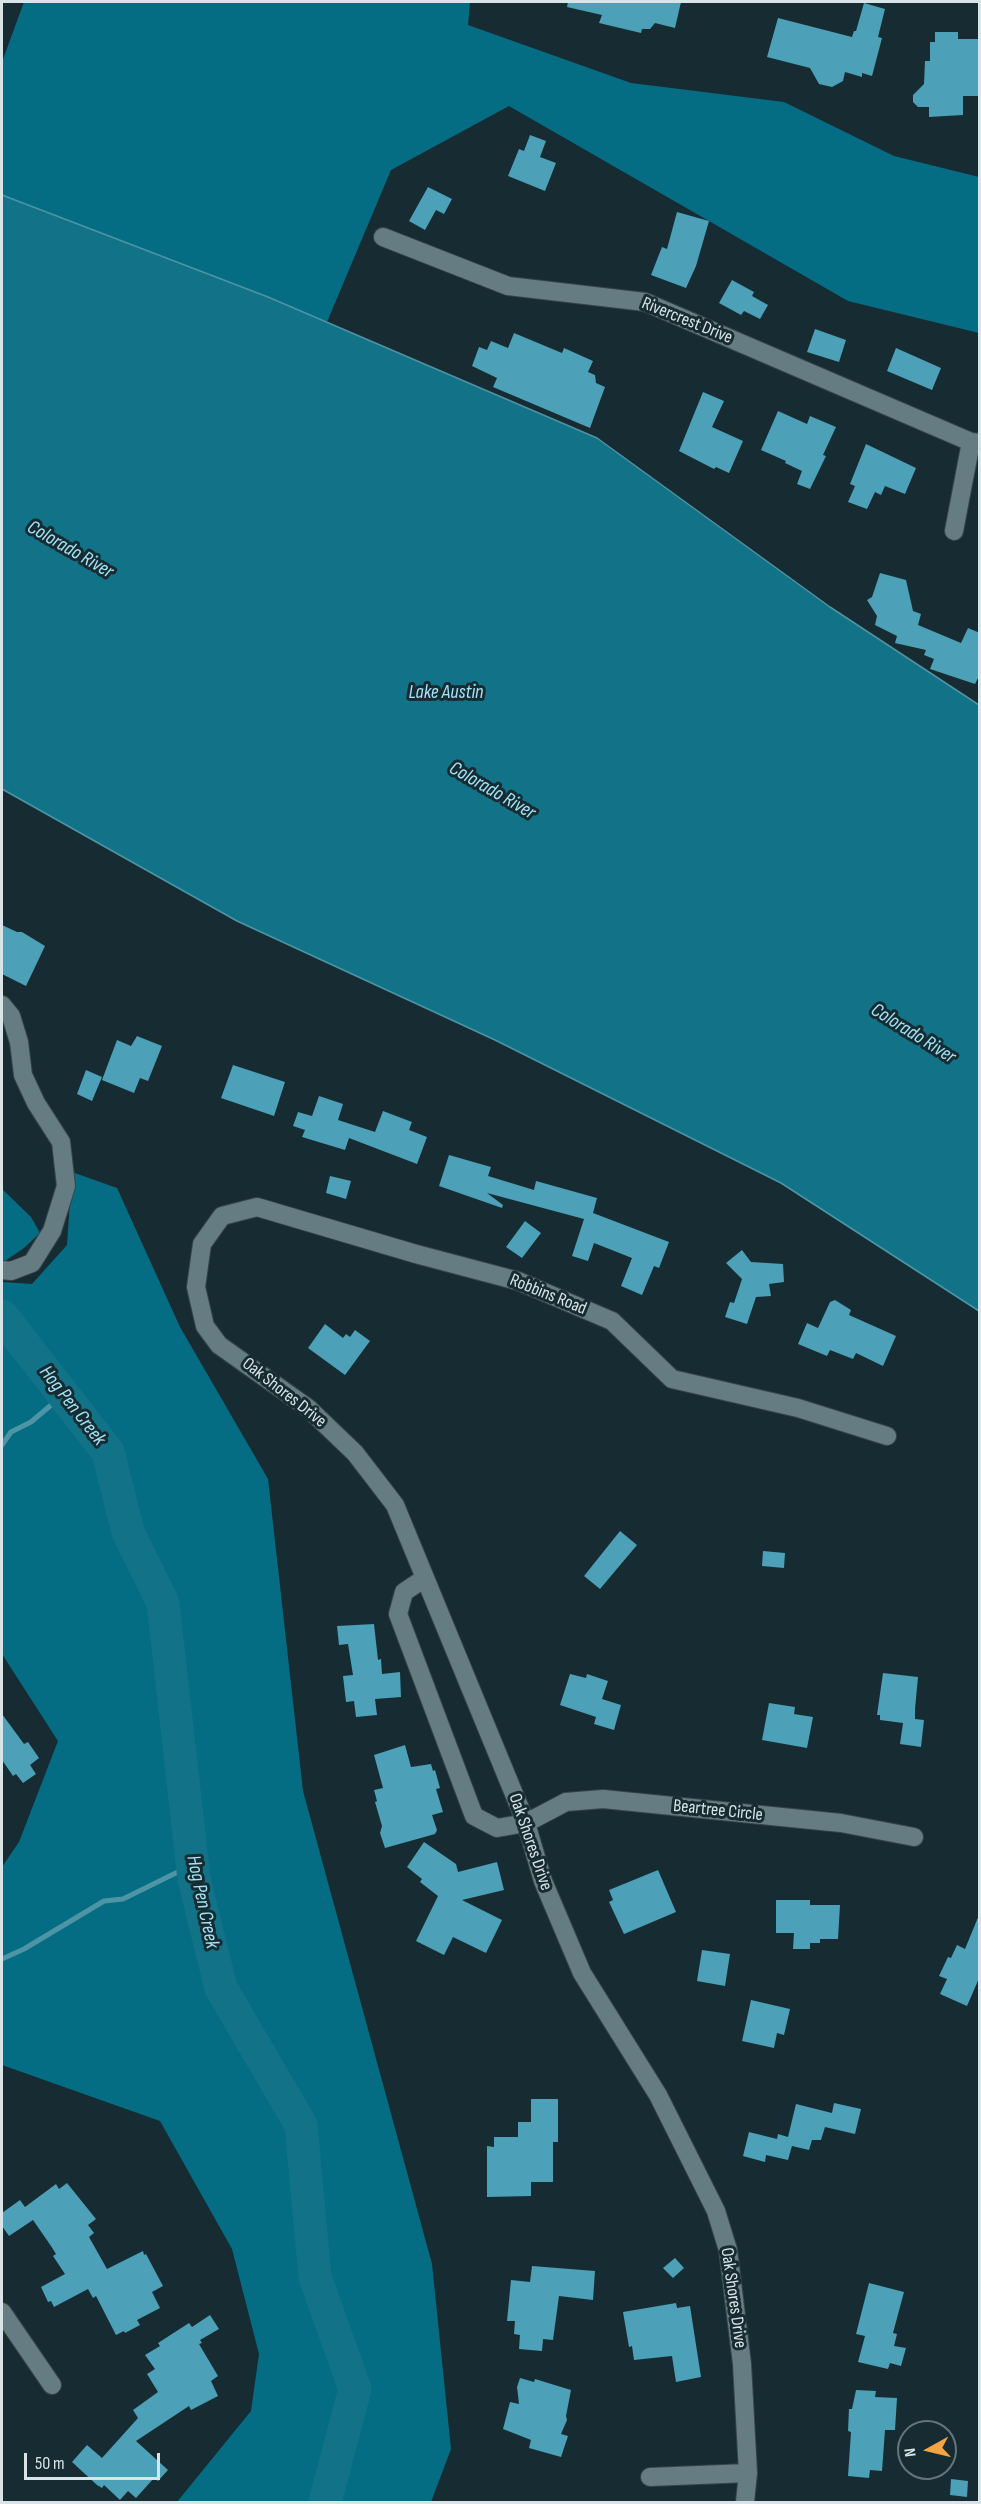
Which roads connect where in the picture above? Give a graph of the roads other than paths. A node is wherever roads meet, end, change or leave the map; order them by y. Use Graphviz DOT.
graph roads {
  1 [pos="383,237"];
  2 [pos="975,442"];
  3 [pos="954,531"];
  4 [pos="2,1005"];
  5 [pos="202,1244"];
  6 [pos="2,1270"];
  7 [pos="887,1436"];
  8 [pos="425,1578"];
  9 [pos="526,1823"];
  10 [pos="914,1837"];
  11 [pos="2,2312"];
  12 [pos="52,2385"];
  13 [pos="748,2473"];
  14 [pos="650,2477"];
  15 [pos="745,2502"];
  1 -- 2 [label="street, Rivercrest Drive"];
  2 -- 3 [label="street"];
  4 -- 6 [label="street"];
  5 -- 7 [label="street, Robbins Road"];
  5 -- 8 [label="street, Oak Shores Drive"];
  8 -- 9 [label="street, Oak Shores Drive"];
  8 -- 9 [label="street, Beartree Circle"];
  9 -- 10 [label="street, Beartree Circle"];
  9 -- 13 [label="street, Oak Shores Drive"];
  11 -- 12 [label="street"];
  13 -- 14 [label="street"];
  13 -- 15 [label="street, Oak Shores Drive"];
}
